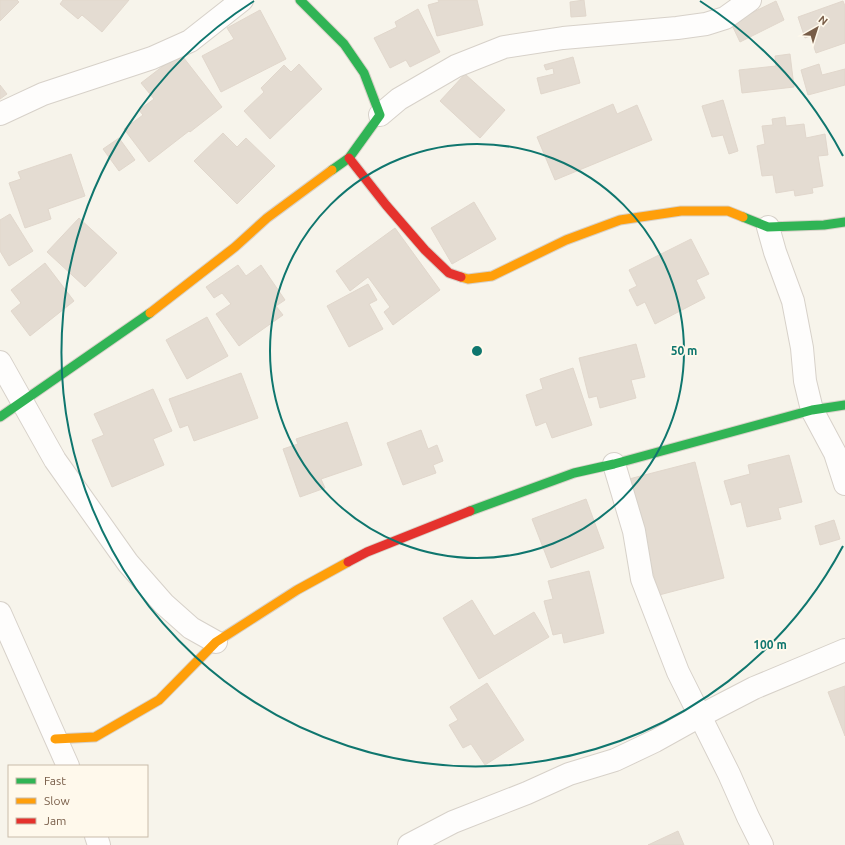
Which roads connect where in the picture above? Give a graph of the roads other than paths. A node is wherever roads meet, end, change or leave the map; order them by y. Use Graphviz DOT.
graph roads {
  1 [pos="242,0"];
  2 [pos="300,0"];
  3 [pos="750,0"];
  4 [pos="0,114"];
  5 [pos="380,115"];
  6 [pos="349,158"];
  7 [pos="845,222"];
  8 [pos="768,227"];
  9 [pos="0,362"];
  10 [pos="22,401"];
  11 [pos="845,405"];
  12 [pos="812,410"];
  13 [pos="0,417"];
  14 [pos="614,464"];
  15 [pos="845,484"];
  16 [pos="0,613"];
  17 [pos="216,642"];
  18 [pos="845,650"];
  19 [pos="700,716"];
  20 [pos="55,738"];
  21 [pos="68,765"];
  22 [pos="409,845"];
  23 [pos="762,845"];
  1 -- 4 [label="street"];
  2 -- 5 [label="street"];
  3 -- 5 [label="street"];
  5 -- 6 [label="street"];
  6 -- 8 [label="street"];
  6 -- 10 [label="street"];
  7 -- 8 [label="street"];
  8 -- 12 [label="street"];
  9 -- 10 [label="street"];
  10 -- 13 [label="street"];
  10 -- 17 [label="street"];
  11 -- 12 [label="street"];
  12 -- 14 [label="street"];
  12 -- 15 [label="street"];
  14 -- 17 [label="street"];
  14 -- 19 [label="street"];
  16 -- 20 [label="street"];
  17 -- 20 [label="street"];
  18 -- 19 [label="street"];
  19 -- 22 [label="street"];
  19 -- 23 [label="street"];
  20 -- 21 [label="street"];
}
